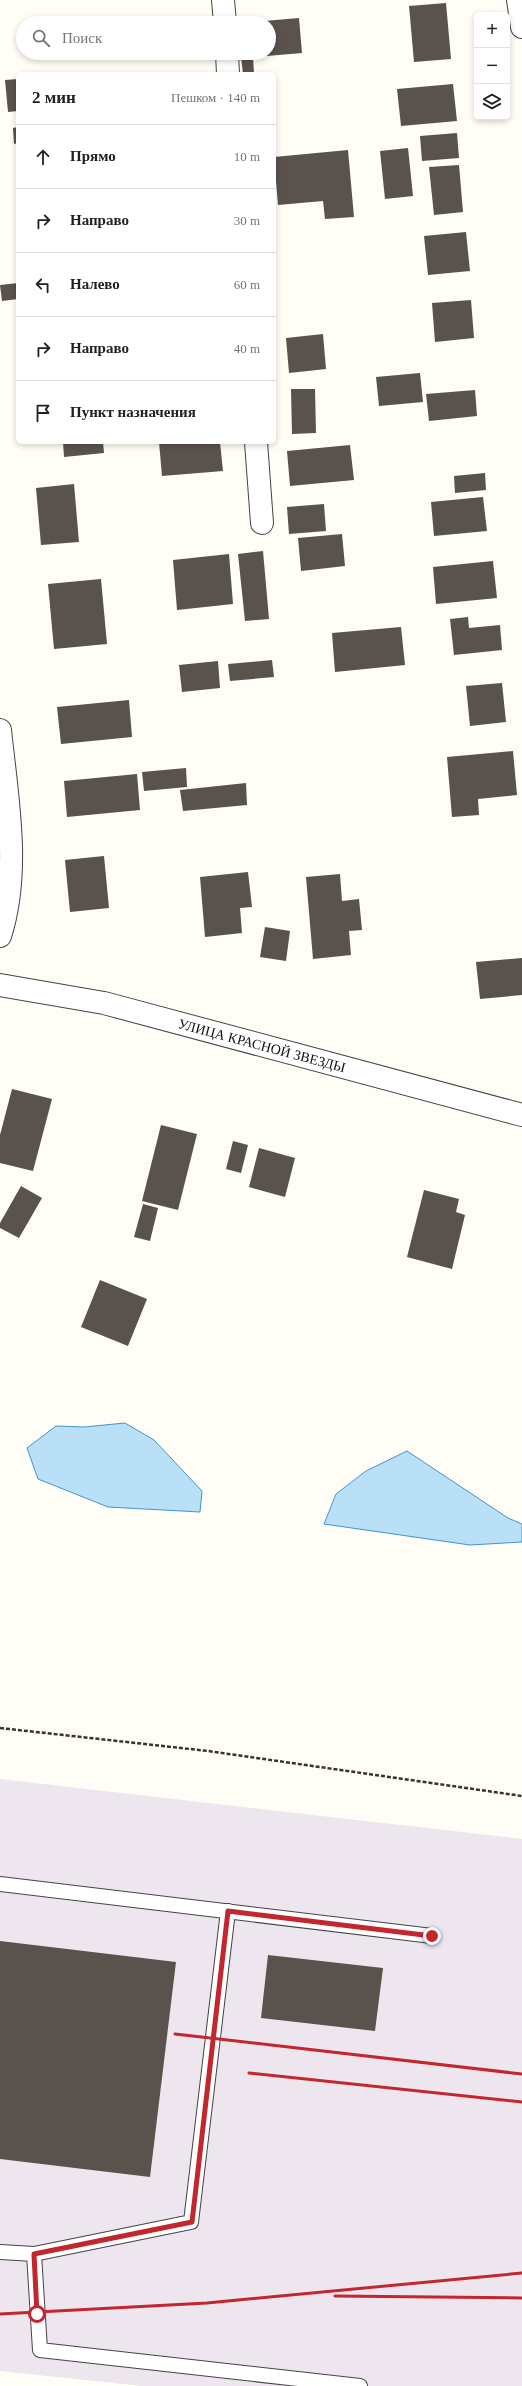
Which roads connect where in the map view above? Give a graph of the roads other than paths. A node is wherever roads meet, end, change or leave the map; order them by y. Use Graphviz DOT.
graph roads {
  1 [pos="223,0"];
  2 [pos="518,0"];
  3 [pos="224,16"];
  4 [pos="522,27"];
  5 [pos="227,60"];
  6 [pos="228,72"];
  7 [pos="256,444"];
  8 [pos="262,523"];
  9 [pos="0,730"];
  10 [pos="0,936"];
  11 [pos="0,985"];
  12 [pos="522,1114"];
  13 [pos="0,1884"];
  14 [pos="228,1911"];
  15 [pos="432,1936"];
  16 [pos="0,2252"];
  17 [pos="34,2254"];
  18 [pos="360,2386"];
  1 -- 3 [label="street"];
  2 -- 4 [label="street"];
  5 -- 6 [label="street"];
  7 -- 8 [label="street"];
  9 -- 10 [label="street"];
  11 -- 12 [label="street, УЛИЦА КРАСНОЙ ЗВЕЗДЫ"];
  13 -- 14 [label="lane"];
  14 -- 15 [label="lane"];
  14 -- 17 [label="lane"];
  16 -- 17 [label="lane"];
  17 -- 18 [label="lane"];
}
